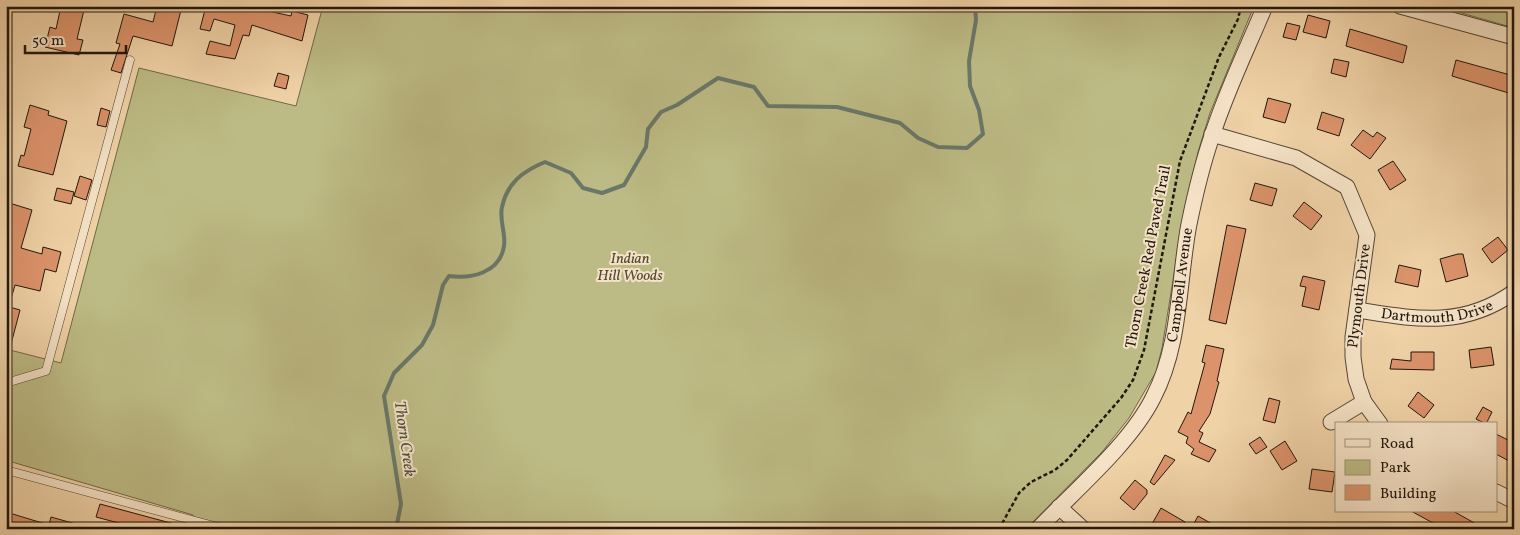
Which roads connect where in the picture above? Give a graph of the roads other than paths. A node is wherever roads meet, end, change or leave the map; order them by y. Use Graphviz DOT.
graph roads {
  1 [pos="1265,6"];
  2 [pos="1400,6"];
  3 [pos="1514,37"];
  4 [pos="130,60"];
  5 [pos="1212,134"];
  6 [pos="1514,292"];
  7 [pos="1357,310"];
  8 [pos="6,383"];
  9 [pos="1364,402"];
  10 [pos="1331,422"];
  11 [pos="1379,422"];
  12 [pos="6,470"];
  13 [pos="1498,493"];
  14 [pos="1514,501"];
  15 [pos="1059,507"];
  16 [pos="225,529"];
  17 [pos="1038,529"];
  18 [pos="1083,529"];
  1 -- 5 [label="street, Campbell Avenue"];
  2 -- 3 [label="street"];
  4 -- 8 [label="lane"];
  5 -- 7 [label="street, Plymouth Drive"];
  5 -- 15 [label="street, Campbell Avenue"];
  6 -- 7 [label="street, Dartmouth Drive"];
  7 -- 9 [label="street, Plymouth Drive"];
  9 -- 10 [label="street"];
  9 -- 11 [label="street, Plymouth Drive"];
  12 -- 16 [label="lane"];
  13 -- 14 [label="street"];
  15 -- 17 [label="street, Campbell Avenue"];
  15 -- 18 [label="street"];
}
